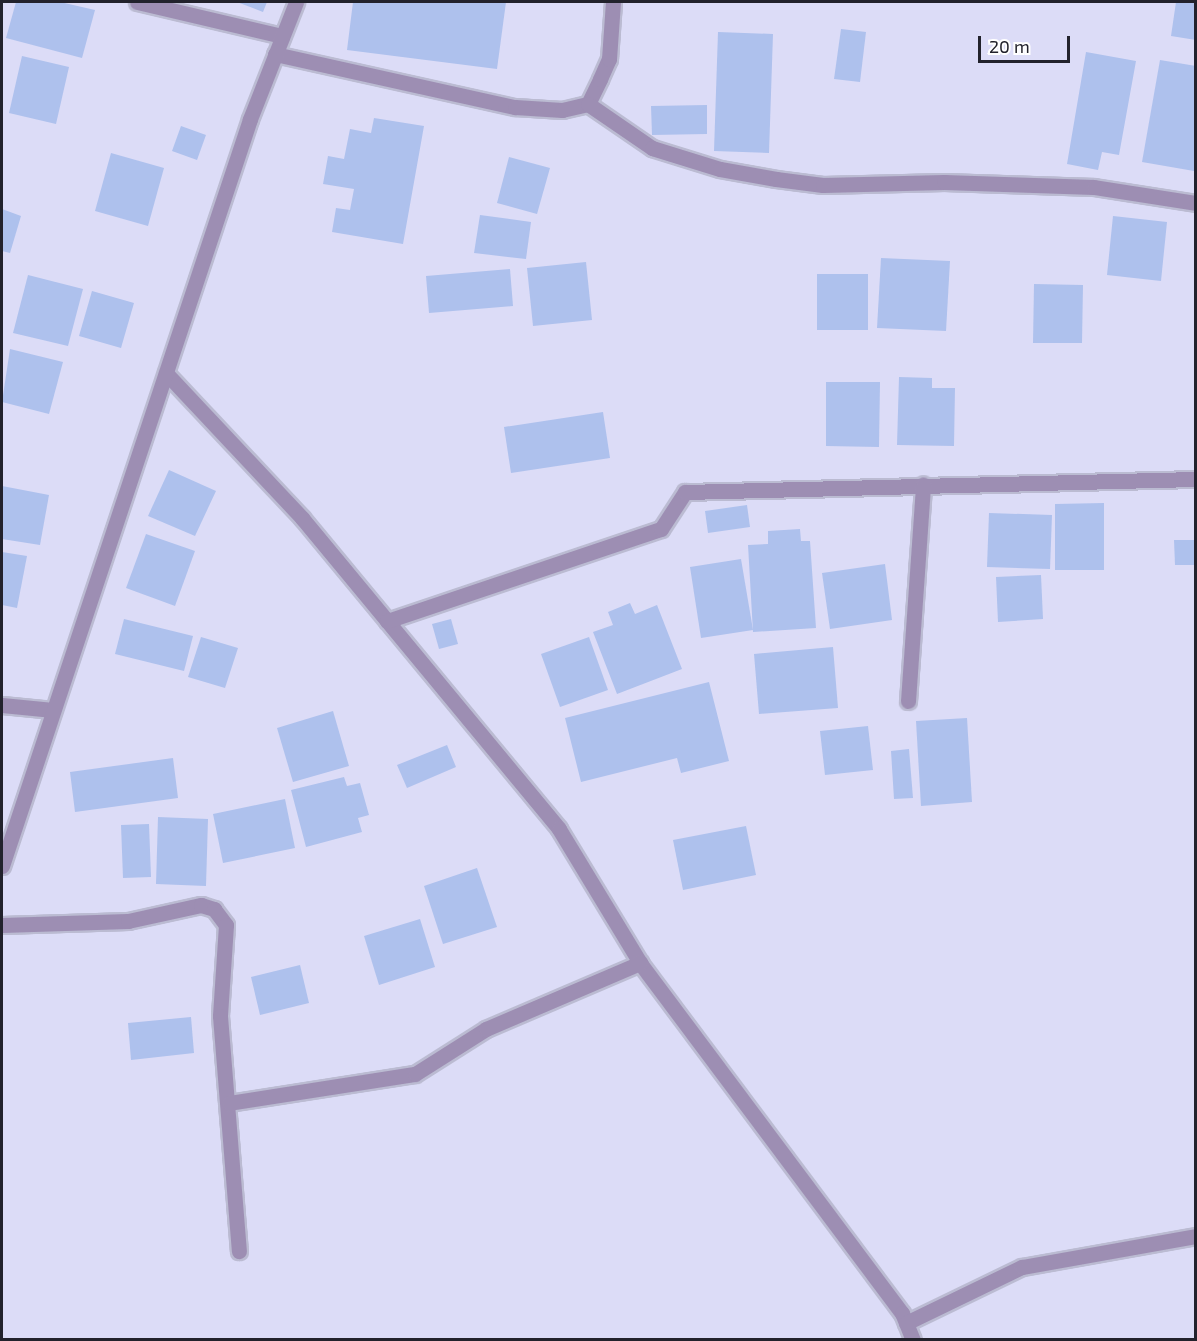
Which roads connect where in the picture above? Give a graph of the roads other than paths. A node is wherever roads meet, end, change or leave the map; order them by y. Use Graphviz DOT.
graph roads {
  1 [pos="137,2"];
  2 [pos="296,2"];
  3 [pos="613,2"];
  4 [pos="282,36"];
  5 [pos="275,54"];
  6 [pos="588,104"];
  7 [pos="1196,202"];
  8 [pos="166,373"];
  9 [pos="1196,479"];
  10 [pos="922,485"];
  11 [pos="387,621"];
  12 [pos="908,701"];
  13 [pos="2,705"];
  14 [pos="53,710"];
  15 [pos="2,866"];
  16 [pos="2,925"];
  17 [pos="640,963"];
  18 [pos="229,1103"];
  19 [pos="1196,1236"];
  20 [pos="239,1251"];
  21 [pos="906,1323"];
  22 [pos="913,1340"];
  1 -- 4 [label="street"];
  2 -- 4 [label="street"];
  3 -- 6 [label="street"];
  4 -- 5 [label="street"];
  5 -- 6 [label="street"];
  5 -- 8 [label="street"];
  6 -- 7 [label="street"];
  8 -- 11 [label="street"];
  8 -- 14 [label="street"];
  9 -- 10 [label="street"];
  10 -- 11 [label="street"];
  10 -- 12 [label="street"];
  11 -- 17 [label="street"];
  13 -- 14 [label="street"];
  14 -- 15 [label="street"];
  16 -- 18 [label="street"];
  17 -- 18 [label="street"];
  17 -- 21 [label="street"];
  18 -- 20 [label="street"];
  19 -- 21 [label="street"];
  21 -- 22 [label="street"];
}
